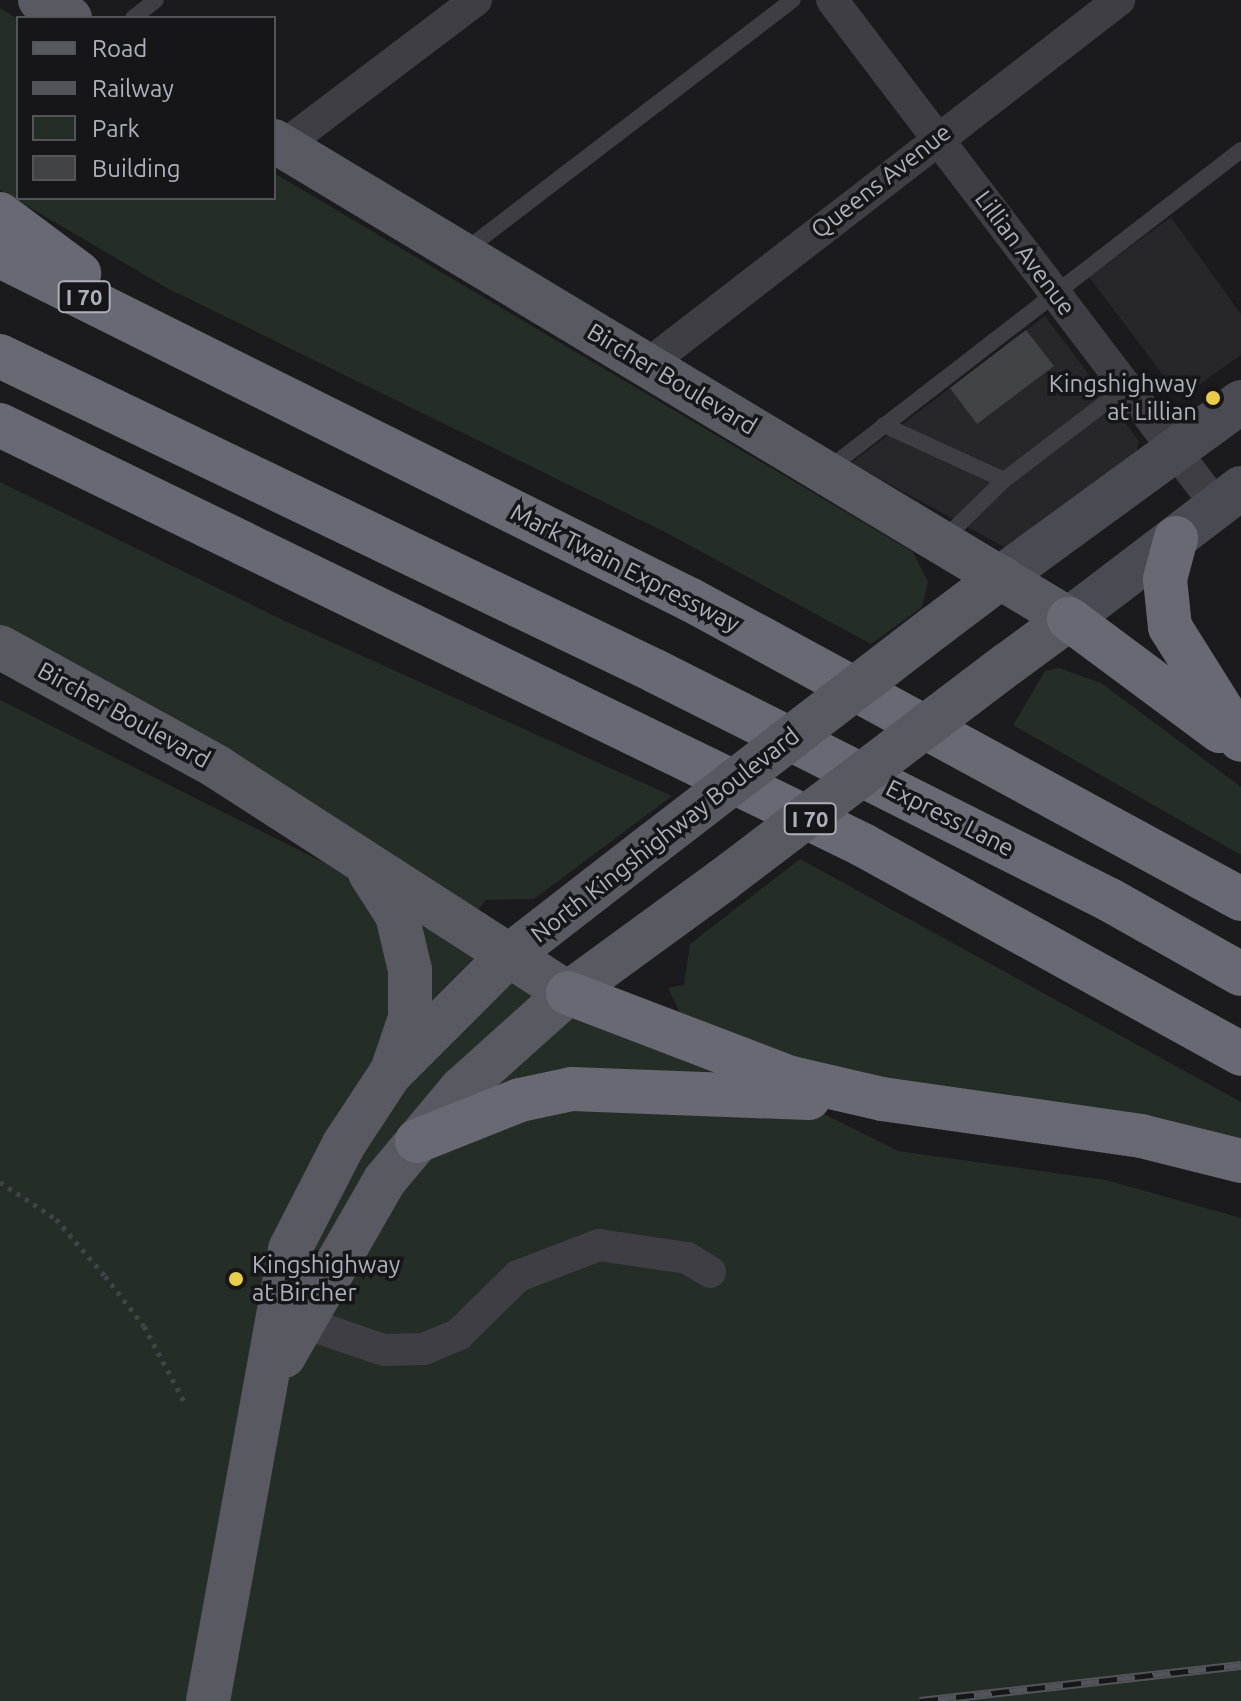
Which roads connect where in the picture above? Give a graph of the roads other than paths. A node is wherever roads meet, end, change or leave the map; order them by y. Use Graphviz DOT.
graph roads {
  1 [pos="40,0"];
  2 [pos="156,0"];
  3 [pos="476,0"];
  4 [pos="793,0"];
  5 [pos="832,0"];
  6 [pos="1119,0"];
  7 [pos="67,16"];
  8 [pos="136,16"];
  9 [pos="936,137"];
  10 [pos="278,144"];
  11 [pos="1241,150"];
  12 [pos="0,214"];
  13 [pos="462,253"];
  14 [pos="0,256"];
  15 [pos="1054,292"];
  16 [pos="168,339"];
  17 [pos="0,356"];
  18 [pos="647,365"];
  19 [pos="1126,387"];
  20 [pos="1241,402"];
  21 [pos="0,425"];
  22 [pos="884,425"];
  23 [pos="1175,452"];
  24 [pos="827,470"];
  25 [pos="1004,480"];
  26 [pos="1229,497"];
  27 [pos="1176,538"];
  28 [pos="942,541"];
  29 [pos="1001,577"];
  30 [pos="1069,619"];
  31 [pos="0,647"];
  32 [pos="1241,740"];
  33 [pos="1241,747"];
  34 [pos="364,864"];
  35 [pos="1241,899"];
  36 [pos="506,958"];
  37 [pos="1241,974"];
  38 [pos="568,993"];
  39 [pos="1241,1054"];
  40 [pos="390,1074"];
  41 [pos="882,1099"];
  42 [pos="417,1141"];
  43 [pos="1241,1161"];
  44 [pos="710,1272"];
  45 [pos="301,1322"];
  46 [pos="260,1401"];
  47 [pos="208,1701"];
  1 -- 7 [label="main road"];
  2 -- 8 [label="lane"];
  3 -- 10 [label="street"];
  4 -- 13 [label="lane"];
  5 -- 9 [label="street, Lillian Avenue"];
  6 -- 9 [label="street, Queens Avenue"];
  9 -- 15 [label="street, Lillian Avenue"];
  9 -- 18 [label="street, Queens Avenue"];
  10 -- 13 [label="main road, Bircher Boulevard"];
  11 -- 15 [label="lane"];
  12 -- 16 [label="highway"];
  13 -- 18 [label="main road, Bircher Boulevard"];
  14 -- 16 [label="highway, Mark Twain Expressway / I 70"];
  15 -- 19 [label="street, Lillian Avenue"];
  15 -- 22 [label="lane"];
  16 -- 35 [label="highway, Mark Twain Expressway / I 70"];
  17 -- 37 [label="highway, Express Lane"];
  18 -- 24 [label="main road, Bircher Boulevard"];
  19 -- 23 [label="street, Lillian Avenue"];
  19 -- 25 [label="lane"];
  20 -- 23 [label="main road, North Kingshighway Boulevard"];
  21 -- 39 [label="highway, I 70"];
  22 -- 24 [label="lane"];
  22 -- 25 [label="lane"];
  23 -- 26 [label="street, Lillian Avenue"];
  23 -- 29 [label="main road, North Kingshighway Boulevard"];
  24 -- 28 [label="main road, Bircher Boulevard"];
  25 -- 28 [label="lane"];
  26 -- 27 [label="main road, North Kingshighway Boulevard"];
  27 -- 30 [label="main road, North Kingshighway Boulevard"];
  27 -- 32 [label="highway"];
  28 -- 29 [label="main road, Bircher Boulevard"];
  29 -- 30 [label="main road, Bircher Boulevard"];
  29 -- 36 [label="main road, North Kingshighway Boulevard, bridge"];
  30 -- 33 [label="highway"];
  30 -- 38 [label="main road, North Kingshighway Boulevard, bridge"];
  31 -- 34 [label="main road, Bircher Boulevard"];
  34 -- 36 [label="main road, Bircher Boulevard"];
  34 -- 40 [label="main road"];
  36 -- 38 [label="main road, Bircher Boulevard"];
  36 -- 40 [label="main road, North Kingshighway Boulevard"];
  38 -- 41 [label="highway"];
  38 -- 42 [label="main road, North Kingshighway Boulevard"];
  40 -- 46 [label="main road, North Kingshighway Boulevard"];
  41 -- 42 [label="highway"];
  41 -- 43 [label="highway"];
  42 -- 45 [label="main road, North Kingshighway Boulevard"];
  44 -- 45 [label="street"];
  45 -- 46 [label="main road, North Kingshighway Boulevard"];
  46 -- 47 [label="main road, North Kingshighway Boulevard"];
}
